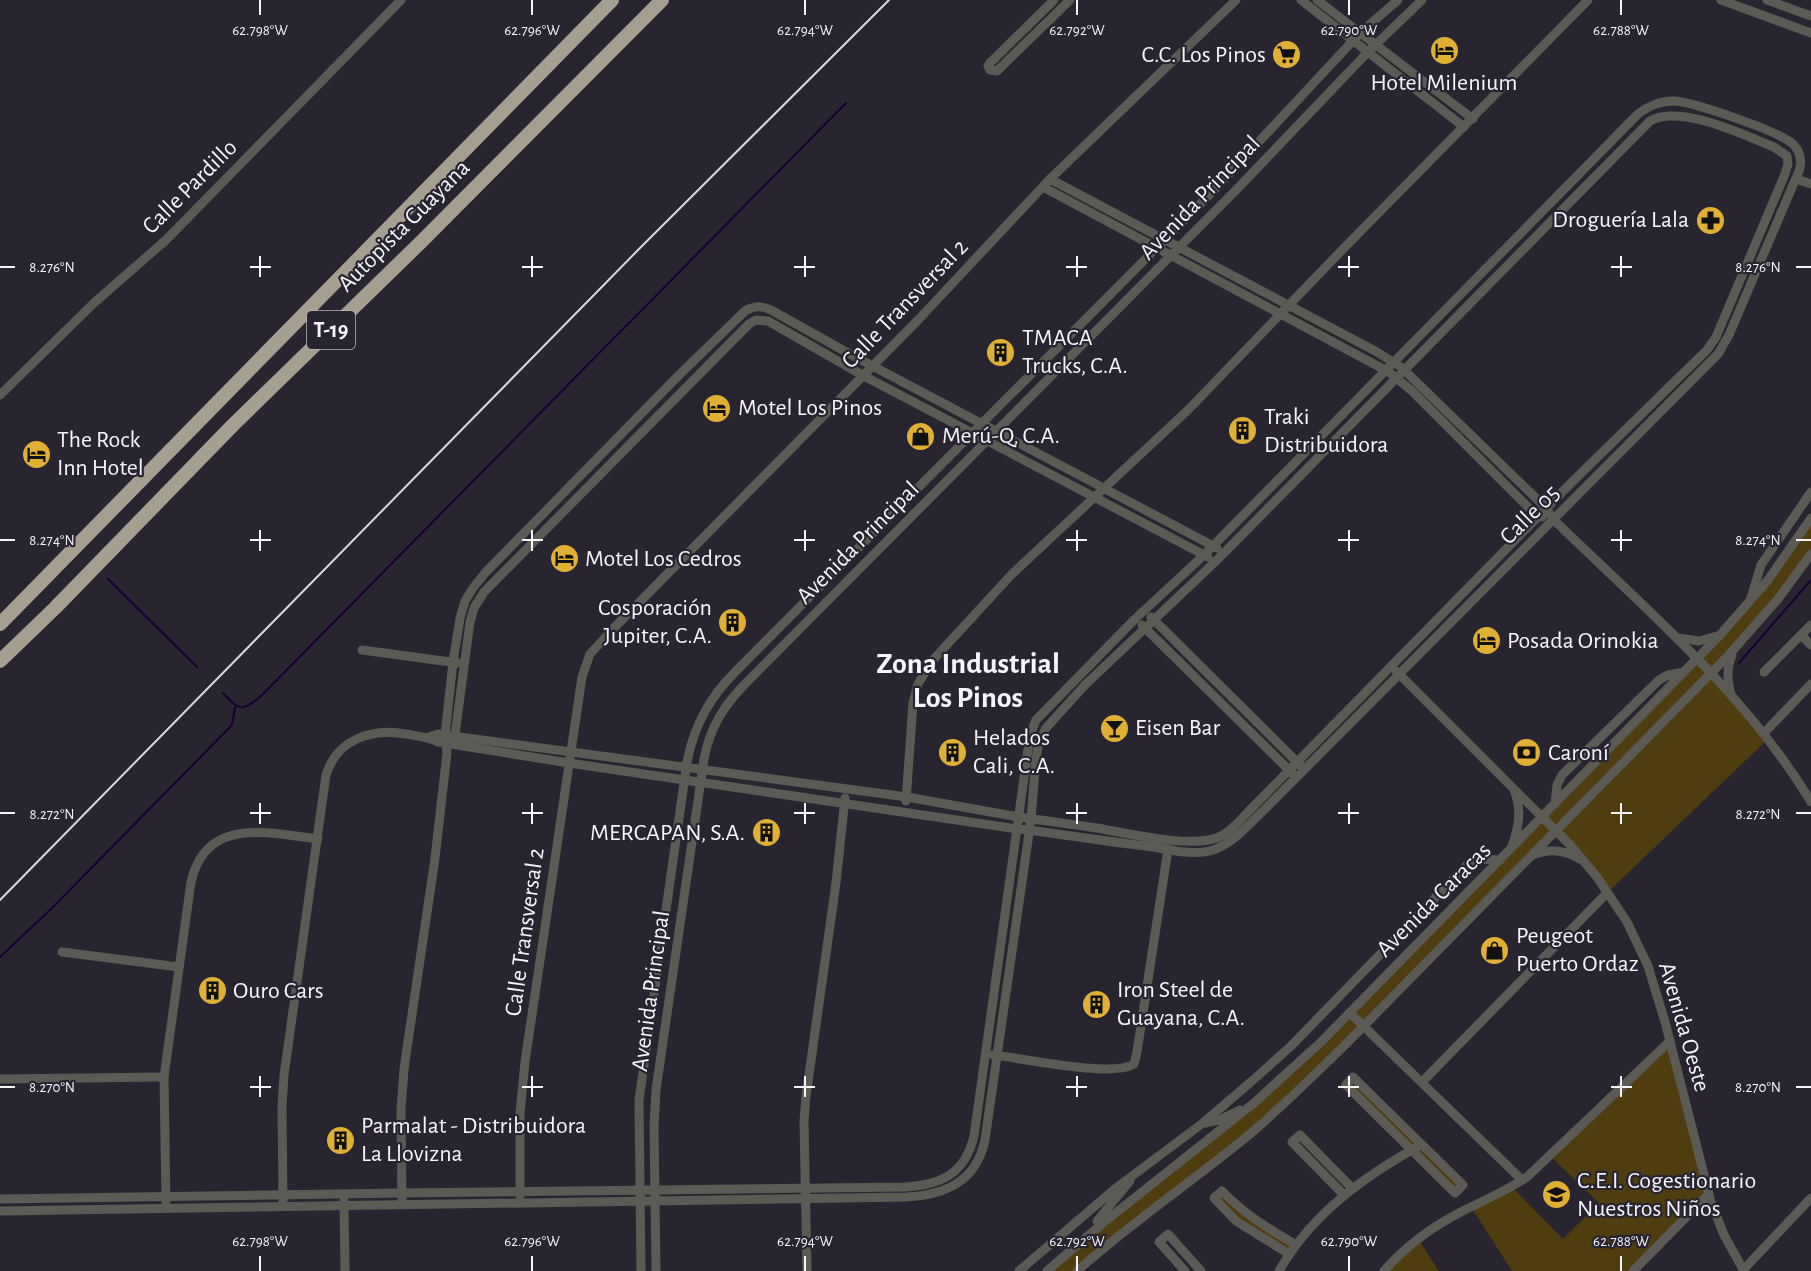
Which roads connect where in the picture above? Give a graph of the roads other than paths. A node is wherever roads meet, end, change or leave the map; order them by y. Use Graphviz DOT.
graph roads {
  1 [pos="401,0"];
  2 [pos="612,0"];
  3 [pos="662,0"];
  4 [pos="1054,0"];
  5 [pos="1070,0"];
  6 [pos="1236,0"];
  7 [pos="1301,0"];
  8 [pos="1317,0"];
  9 [pos="1398,0"];
  10 [pos="1422,0"];
  11 [pos="1588,0"];
  12 [pos="1721,0"];
  13 [pos="1767,0"];
  14 [pos="1811,16"];
  15 [pos="1361,32"];
  16 [pos="1811,33"];
  17 [pos="1354,40"];
  18 [pos="1376,44"];
  19 [pos="1368,52"];
  20 [pos="1473,119"];
  21 [pos="1464,127"];
  22 [pos="1604,149"];
  23 [pos="1613,158"];
  24 [pos="1050,179"];
  25 [pos="1796,179"];
  26 [pos="1811,184"];
  27 [pos="1043,187"];
  28 [pos="1562,191"];
  29 [pos="1572,200"];
  30 [pos="1114,212"];
  31 [pos="1107,222"];
  32 [pos="1758,238"];
  33 [pos="1165,239"];
  34 [pos="1769,242"];
  35 [pos="1179,247"];
  36 [pos="1156,248"];
  37 [pos="1170,256"];
  38 [pos="1289,305"];
  39 [pos="759,306"];
  40 [pos="1280,314"];
  41 [pos="756,320"];
  42 [pos="710,344"];
  43 [pos="721,353"];
  44 [pos="1699,359"];
  45 [pos="1395,363"];
  46 [pos="873,366"];
  47 [pos="1707,366"];
  48 [pos="1387,370"];
  49 [pos="1404,370"];
  50 [pos="864,376"];
  51 [pos="1396,377"];
  52 [pos="0,395"];
  53 [pos="982,424"];
  54 [pos="996,432"];
  55 [pos="973,434"];
  56 [pos="987,441"];
  57 [pos="582,475"];
  58 [pos="591,483"];
  59 [pos="1104,488"];
  60 [pos="1811,492"];
  61 [pos="1095,497"];
  62 [pos="1546,508"];
  63 [pos="1538,517"];
  64 [pos="1811,518"];
  65 [pos="1553,519"];
  66 [pos="519,539"];
  67 [pos="1213,546"];
  68 [pos="528,547"];
  69 [pos="1225,552"];
  70 [pos="1811,554"];
  71 [pos="1204,555"];
  72 [pos="1216,561"];
  73 [pos="478,581"];
  74 [pos="488,587"];
  75 [pos="1750,603"];
  76 [pos="1146,612"];
  77 [pos="1135,619"];
  78 [pos="1153,620"];
  79 [pos="0,624"];
  80 [pos="1811,625"];
  81 [pos="1145,627"];
  82 [pos="1721,634"];
  83 [pos="1801,635"];
  84 [pos="1674,637"];
  85 [pos="1811,645"];
  86 [pos="1736,647"];
  87 [pos="362,650"];
  88 [pos="1697,659"];
  89 [pos="1,660"];
  90 [pos="453,662"];
  91 [pos="464,664"];
  92 [pos="1391,666"];
  93 [pos="1684,672"];
  94 [pos="1764,672"];
  95 [pos="1711,673"];
  96 [pos="1400,675"];
  97 [pos="1811,684"];
  98 [pos="717,692"];
  99 [pos="1732,696"];
  100 [pos="729,701"];
  101 [pos="707,706"];
  102 [pos="719,716"];
  103 [pos="1031,729"];
  104 [pos="1764,733"];
  105 [pos="1041,735"];
  106 [pos="449,742"];
  107 [pos="571,752"];
  108 [pos="1297,762"];
  109 [pos="569,764"];
  110 [pos="687,767"];
  111 [pos="1305,769"];
  112 [pos="702,770"];
  113 [pos="1289,770"];
  114 [pos="1297,777"];
  115 [pos="685,780"];
  116 [pos="701,782"];
  117 [pos="1514,788"];
  118 [pos="846,790"];
  119 [pos="907,797"];
  120 [pos="1811,802"];
  121 [pos="845,804"];
  122 [pos="1555,804"];
  123 [pos="904,812"];
  124 [pos="1543,816"];
  125 [pos="1019,818"];
  126 [pos="1031,819"];
  127 [pos="1018,828"];
  128 [pos="1094,828"];
  129 [pos="1029,830"];
  130 [pos="1556,830"];
  131 [pos="318,839"];
  132 [pos="1092,839"];
  133 [pos="1167,849"];
  134 [pos="1510,851"];
  135 [pos="1531,856"];
  136 [pos="1500,861"];
  137 [pos="1585,862"];
  138 [pos="1607,893"];
  139 [pos="62,952"];
  140 [pos="179,967"];
  141 [pos="1350,1012"];
  142 [pos="1364,1025"];
  143 [pos="647,1039"];
  144 [pos="663,1041"];
  145 [pos="1670,1041"];
  146 [pos="986,1054"];
  147 [pos="997,1055"];
  148 [pos="164,1077"];
  149 [pos="642,1078"];
  150 [pos="0,1079"];
  151 [pos="657,1080"];
  152 [pos="1422,1082"];
  153 [pos="1254,1103"];
  154 [pos="1203,1123"];
  155 [pos="1422,1144"];
  156 [pos="1412,1150"];
  157 [pos="1135,1174"];
  158 [pos="1522,1180"];
  159 [pos="805,1188"];
  160 [pos="1352,1188"];
  161 [pos="639,1190"];
  162 [pos="654,1190"];
  163 [pos="520,1191"];
  164 [pos="892,1192"];
  165 [pos="402,1193"];
  166 [pos="343,1194"];
  167 [pos="1709,1194"];
  168 [pos="283,1195"];
  169 [pos="1344,1195"];
  170 [pos="165,1197"];
  171 [pos="1811,1198"];
  172 [pos="0,1199"];
  173 [pos="806,1199"];
  174 [pos="655,1200"];
  175 [pos="639,1201"];
  176 [pos="521,1203"];
  177 [pos="344,1205"];
  178 [pos="402,1205"];
  179 [pos="283,1206"];
  180 [pos="166,1208"];
  181 [pos="0,1211"];
  182 [pos="1077,1245"];
  183 [pos="1296,1245"];
  184 [pos="1289,1254"];
  185 [pos="1744,1270"];
  186 [pos="345,1271"];
  187 [pos="641,1271"];
  188 [pos="656,1271"];
  189 [pos="807,1271"];
  190 [pos="1019,1271"];
  191 [pos="1047,1271"];
  192 [pos="1077,1271"];
  193 [pos="1185,1271"];
  194 [pos="1201,1271"];
  195 [pos="1279,1271"];
  196 [pos="1384,1271"];
  197 [pos="1633,1271"];
  1 -- 52 [label="street, Calle Pardillo"];
  2 -- 79 [label="highway, Autopista Guayana / T-19"];
  3 -- 89 [label="highway, Autopista Guayana / T-19"];
  4 -- 5 [label="street"];
  6 -- 24 [label="street, Calle Transversal 2"];
  7 -- 17 [label="street"];
  8 -- 15 [label="street"];
  9 -- 15 [label="street, Avenida Principal"];
  10 -- 18 [label="street, Avenida Principal"];
  11 -- 20 [label="street"];
  12 -- 16 [label="street"];
  13 -- 14 [label="street"];
  15 -- 17 [label="street, Avenida Principal"];
  15 -- 18 [label="street"];
  17 -- 19 [label="street"];
  17 -- 33 [label="street, Avenida Principal"];
  18 -- 19 [label="street, Avenida Principal"];
  18 -- 20 [label="street"];
  19 -- 21 [label="street"];
  19 -- 35 [label="street, Avenida Principal"];
  20 -- 21 [label="street"];
  21 -- 38 [label="street"];
  22 -- 23 [label="street"];
  22 -- 25 [label="street, Calle 05"];
  22 -- 28 [label="street"];
  23 -- 29 [label="street"];
  23 -- 32 [label="street, Calle 05"];
  24 -- 27 [label="street, Calle Transversal 2"];
  24 -- 30 [label="street"];
  25 -- 26 [label="street"];
  25 -- 34 [label="street, Calle 05"];
  27 -- 31 [label="street"];
  27 -- 46 [label="street, Calle Transversal 2"];
  28 -- 29 [label="street"];
  28 -- 45 [label="street"];
  29 -- 49 [label="street"];
  30 -- 31 [label="street"];
  30 -- 33 [label="street"];
  31 -- 36 [label="street"];
  32 -- 34 [label="street"];
  32 -- 44 [label="street, Calle 05"];
  33 -- 35 [label="street"];
  33 -- 36 [label="street, Avenida Principal"];
  34 -- 47 [label="street, Calle 05"];
  35 -- 37 [label="street, Avenida Principal"];
  35 -- 38 [label="street"];
  36 -- 37 [label="street"];
  36 -- 53 [label="street, Avenida Principal"];
  37 -- 40 [label="street"];
  37 -- 54 [label="street, Avenida Principal"];
  38 -- 40 [label="street"];
  38 -- 45 [label="street"];
  39 -- 41 [label="street"];
  39 -- 42 [label="street"];
  39 -- 46 [label="street"];
  40 -- 48 [label="street"];
  40 -- 59 [label="street"];
  41 -- 43 [label="street"];
  41 -- 50 [label="street"];
  42 -- 43 [label="street"];
  42 -- 57 [label="street"];
  43 -- 58 [label="street"];
  44 -- 47 [label="street"];
  44 -- 62 [label="street, Calle 05"];
  45 -- 48 [label="street"];
  45 -- 49 [label="street"];
  46 -- 50 [label="street, Calle Transversal 2"];
  46 -- 53 [label="street"];
  47 -- 65 [label="street, Calle 05"];
  48 -- 51 [label="street"];
  48 -- 67 [label="street"];
  49 -- 51 [label="street"];
  49 -- 62 [label="street"];
  50 -- 55 [label="street"];
  50 -- 107 [label="street, Calle Transversal 2"];
  51 -- 63 [label="street"];
  51 -- 69 [label="street"];
  53 -- 54 [label="street"];
  53 -- 55 [label="street, Avenida Principal"];
  54 -- 56 [label="street, Avenida Principal"];
  54 -- 59 [label="street"];
  55 -- 56 [label="street"];
  55 -- 98 [label="street, Avenida Principal"];
  56 -- 61 [label="street"];
  56 -- 100 [label="street, Avenida Principal"];
  57 -- 58 [label="street"];
  57 -- 66 [label="street"];
  58 -- 68 [label="street"];
  59 -- 61 [label="street"];
  59 -- 67 [label="street"];
  60 -- 75 [label="street"];
  61 -- 71 [label="street"];
  61 -- 119 [label="street"];
  62 -- 63 [label="street, Calle 05"];
  62 -- 65 [label="street"];
  63 -- 65 [label="street"];
  63 -- 92 [label="street, Calle 05"];
  64 -- 75 [label="street, Avenida Caracas"];
  65 -- 84 [label="street"];
  65 -- 96 [label="street, Calle 05"];
  66 -- 68 [label="street"];
  66 -- 73 [label="street"];
  67 -- 69 [label="street"];
  67 -- 71 [label="street"];
  68 -- 74 [label="street"];
  69 -- 72 [label="street"];
  70 -- 86 [label="street, Avenida Caracas"];
  71 -- 72 [label="street"];
  71 -- 76 [label="street"];
  72 -- 78 [label="street"];
  73 -- 74 [label="street"];
  73 -- 90 [label="street"];
  74 -- 91 [label="street"];
  75 -- 82 [label="street, Avenida Caracas"];
  76 -- 77 [label="street"];
  76 -- 78 [label="street"];
  77 -- 81 [label="street"];
  77 -- 103 [label="street"];
  78 -- 81 [label="street"];
  78 -- 108 [label="street"];
  80 -- 83 [label="street"];
  81 -- 105 [label="street"];
  81 -- 113 [label="street"];
  82 -- 84 [label="street"];
  82 -- 88 [label="street, Avenida Caracas"];
  83 -- 85 [label="street"];
  83 -- 94 [label="street"];
  84 -- 88 [label="street"];
  86 -- 95 [label="street, Avenida Caracas"];
  86 -- 99 [label="street"];
  87 -- 90 [label="street"];
  88 -- 93 [label="street, Avenida Caracas"];
  88 -- 95 [label="street"];
  90 -- 91 [label="street"];
  90 -- 106 [label="street"];
  91 -- 106 [label="street"];
  92 -- 96 [label="street, Avenida Oeste"];
  92 -- 108 [label="street, Calle 05"];
  93 -- 122 [label="street, Avenida Caracas"];
  93 -- 122 [label="street"];
  95 -- 99 [label="street"];
  95 -- 130 [label="street, Avenida Caracas"];
  96 -- 111 [label="street, Calle 05"];
  96 -- 117 [label="street, Avenida Oeste"];
  97 -- 104 [label="street"];
  98 -- 100 [label="street"];
  98 -- 101 [label="street, Avenida Principal"];
  99 -- 104 [label="street"];
  100 -- 102 [label="street, Avenida Principal"];
  101 -- 102 [label="street"];
  101 -- 110 [label="street, Avenida Principal"];
  102 -- 112 [label="street, Avenida Principal"];
  103 -- 105 [label="street"];
  103 -- 125 [label="street"];
  104 -- 120 [label="street"];
  105 -- 126 [label="street"];
  106 -- 107 [label="street"];
  106 -- 109 [label="street"];
  106 -- 131 [label="street"];
  106 -- 165 [label="street"];
  107 -- 109 [label="street, Calle Transversal 2"];
  107 -- 110 [label="street"];
  108 -- 111 [label="street"];
  108 -- 113 [label="street, Calle 05"];
  109 -- 115 [label="street"];
  109 -- 163 [label="street, Calle Transversal 2"];
  110 -- 112 [label="street"];
  110 -- 115 [label="street, Avenida Principal"];
  111 -- 114 [label="street, Calle 05"];
  112 -- 116 [label="street, Avenida Principal"];
  112 -- 118 [label="street"];
  113 -- 114 [label="street"];
  113 -- 128 [label="street, Calle 05"];
  114 -- 133 [label="street, Calle 05"];
  115 -- 116 [label="street"];
  115 -- 143 [label="street, Avenida Principal"];
  116 -- 121 [label="street"];
  116 -- 144 [label="street, Avenida Principal"];
  117 -- 124 [label="street, Avenida Oeste"];
  117 -- 134 [label="street"];
  118 -- 119 [label="street"];
  118 -- 121 [label="street"];
  119 -- 123 [label="street"];
  119 -- 125 [label="street"];
  121 -- 123 [label="street"];
  121 -- 159 [label="street"];
  122 -- 124 [label="street, Avenida Caracas"];
  123 -- 127 [label="street"];
  124 -- 130 [label="street, Avenida Oeste"];
  124 -- 134 [label="street, Avenida Caracas"];
  125 -- 126 [label="street"];
  125 -- 127 [label="street"];
  126 -- 128 [label="street"];
  126 -- 129 [label="street"];
  127 -- 129 [label="street"];
  127 -- 146 [label="street"];
  128 -- 132 [label="street"];
  129 -- 132 [label="street"];
  129 -- 147 [label="street"];
  130 -- 135 [label="street, Avenida Caracas"];
  130 -- 137 [label="street, Avenida Oeste"];
  131 -- 140 [label="street"];
  131 -- 168 [label="street"];
  132 -- 133 [label="street"];
  133 -- 147 [label="street"];
  134 -- 136 [label="street, Avenida Caracas"];
  135 -- 137 [label="street"];
  135 -- 142 [label="street, Avenida Caracas"];
  136 -- 141 [label="street, Avenida Caracas"];
  136 -- 154 [label="street"];
  137 -- 138 [label="street, Avenida Oeste"];
  138 -- 145 [label="street, Avenida Oeste"];
  138 -- 152 [label="street"];
  139 -- 140 [label="street"];
  140 -- 148 [label="street"];
  141 -- 142 [label="street"];
  141 -- 153 [label="street, Avenida Caracas"];
  142 -- 152 [label="street"];
  142 -- 192 [label="street, Avenida Caracas"];
  143 -- 144 [label="street"];
  143 -- 149 [label="street, Avenida Principal"];
  144 -- 151 [label="street, Avenida Principal"];
  145 -- 158 [label="street"];
  145 -- 167 [label="street, Avenida Oeste"];
  146 -- 147 [label="street"];
  146 -- 164 [label="street"];
  147 -- 164 [label="street"];
  148 -- 150 [label="street"];
  148 -- 170 [label="street"];
  149 -- 151 [label="street"];
  149 -- 161 [label="street, Avenida Principal"];
  151 -- 162 [label="street, Avenida Principal"];
  152 -- 158 [label="street"];
  153 -- 154 [label="street"];
  153 -- 182 [label="street, Avenida Caracas"];
  154 -- 157 [label="street"];
  155 -- 156 [label="street"];
  155 -- 156 [label="street"];
  155 -- 156 [label="street"];
  156 -- 160 [label="street"];
  157 -- 182 [label="street"];
  157 -- 190 [label="street"];
  158 -- 196 [label="street"];
  159 -- 162 [label="street"];
  159 -- 164 [label="street"];
  159 -- 173 [label="street"];
  160 -- 169 [label="street"];
  160 -- 169 [label="street"];
  161 -- 162 [label="street"];
  161 -- 163 [label="street"];
  161 -- 175 [label="street, Avenida Principal"];
  162 -- 174 [label="street, Avenida Principal"];
  163 -- 165 [label="street"];
  163 -- 176 [label="street, Calle Transversal 2"];
  164 -- 173 [label="street"];
  165 -- 166 [label="street"];
  165 -- 178 [label="street"];
  166 -- 168 [label="street"];
  166 -- 177 [label="street"];
  167 -- 185 [label="street, Avenida Oeste"];
  167 -- 197 [label="street"];
  168 -- 170 [label="street"];
  168 -- 179 [label="street"];
  169 -- 183 [label="street"];
  170 -- 172 [label="street"];
  170 -- 180 [label="street"];
  171 -- 185 [label="street"];
  173 -- 174 [label="street"];
  173 -- 189 [label="street"];
  174 -- 175 [label="street"];
  174 -- 188 [label="street, Avenida Principal"];
  175 -- 176 [label="street"];
  175 -- 187 [label="street, Avenida Principal"];
  176 -- 178 [label="street"];
  177 -- 178 [label="street"];
  177 -- 179 [label="street"];
  177 -- 186 [label="street"];
  179 -- 180 [label="street"];
  180 -- 181 [label="street"];
  182 -- 191 [label="street, Avenida Caracas"];
  183 -- 184 [label="street"];
  183 -- 184 [label="street"];
  184 -- 195 [label="street"];
  193 -- 194 [label="street"];
}
